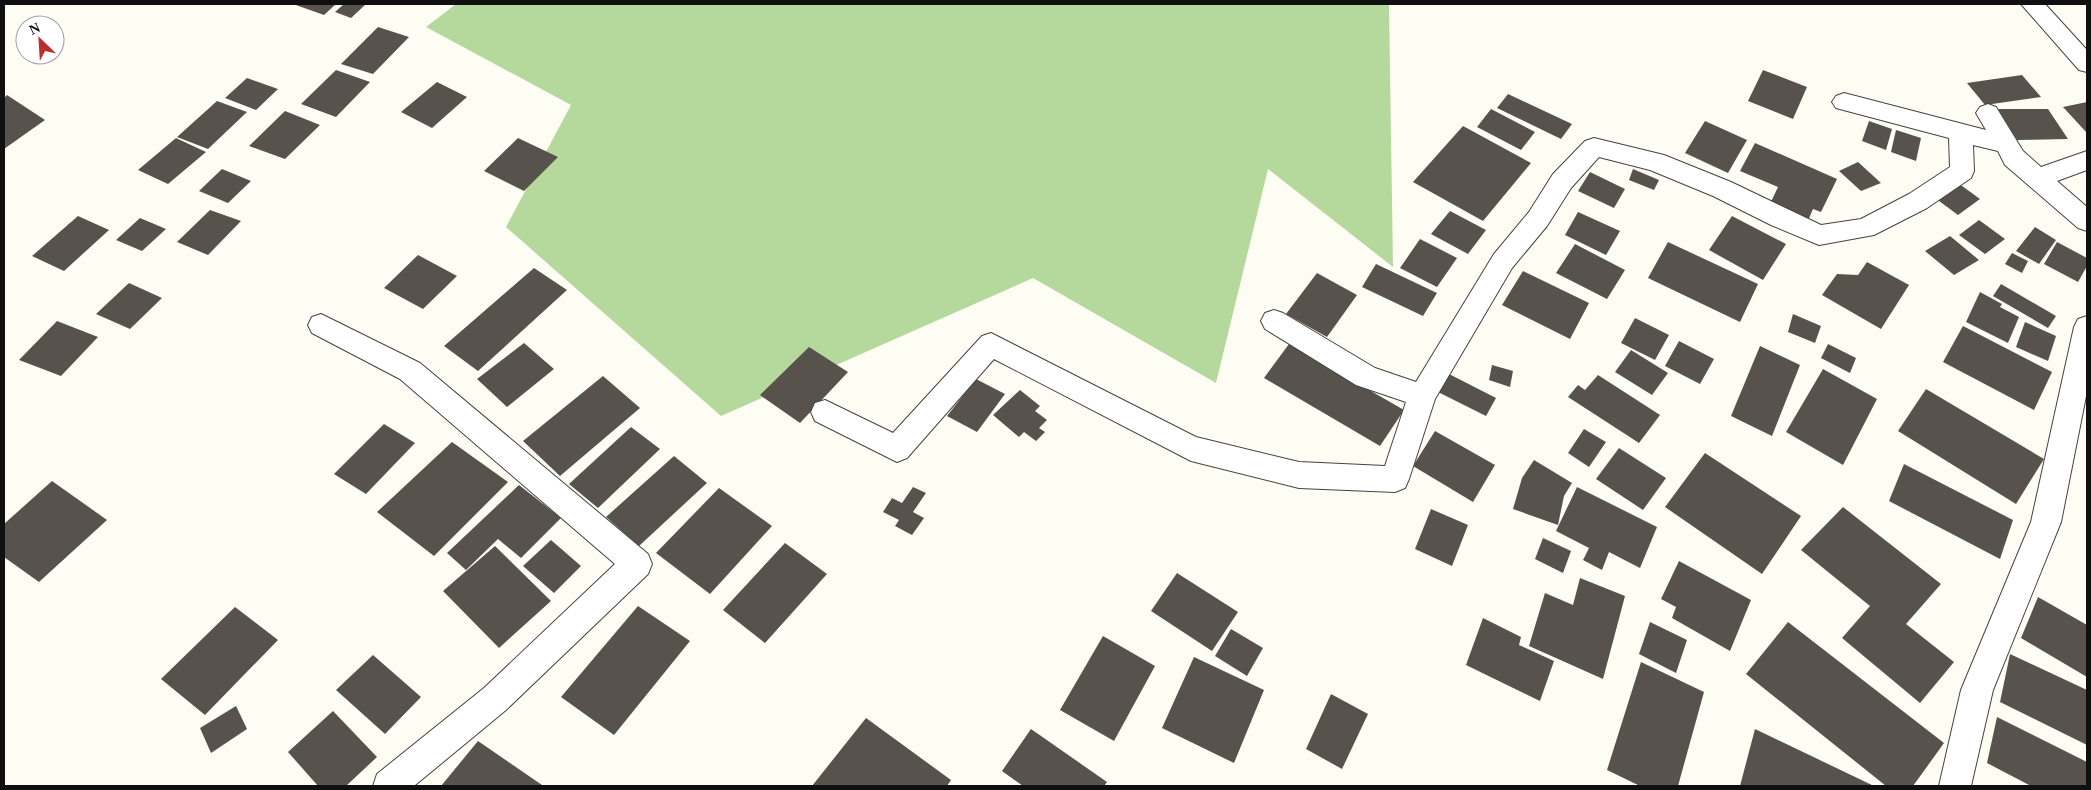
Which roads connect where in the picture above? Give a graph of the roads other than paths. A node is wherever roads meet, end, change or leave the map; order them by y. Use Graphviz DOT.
graph roads {
  1 [pos="2032,4"];
  2 [pos="2087,64"];
  3 [pos="1844,102"];
  4 [pos="1988,113"];
  5 [pos="1961,132"];
  6 [pos="2006,144"];
  7 [pos="2087,160"];
  8 [pos="2037,178"];
  9 [pos="2087,221"];
  10 [pos="1274,321"];
  11 [pos="320,324"];
  12 [pos="2087,328"];
  13 [pos="1422,396"];
  14 [pos="825,412"];
  15 [pos="389,786"];
  16 [pos="1954,786"];
  1 -- 2 [label="street"];
  3 -- 5 [label="street"];
  4 -- 6 [label="street"];
  5 -- 6 [label="street"];
  5 -- 13 [label="street"];
  6 -- 8 [label="street"];
  7 -- 8 [label="street"];
  8 -- 9 [label="street"];
  10 -- 13 [label="street"];
  11 -- 15 [label="street"];
  12 -- 16 [label="street"];
  13 -- 14 [label="street"];
}
